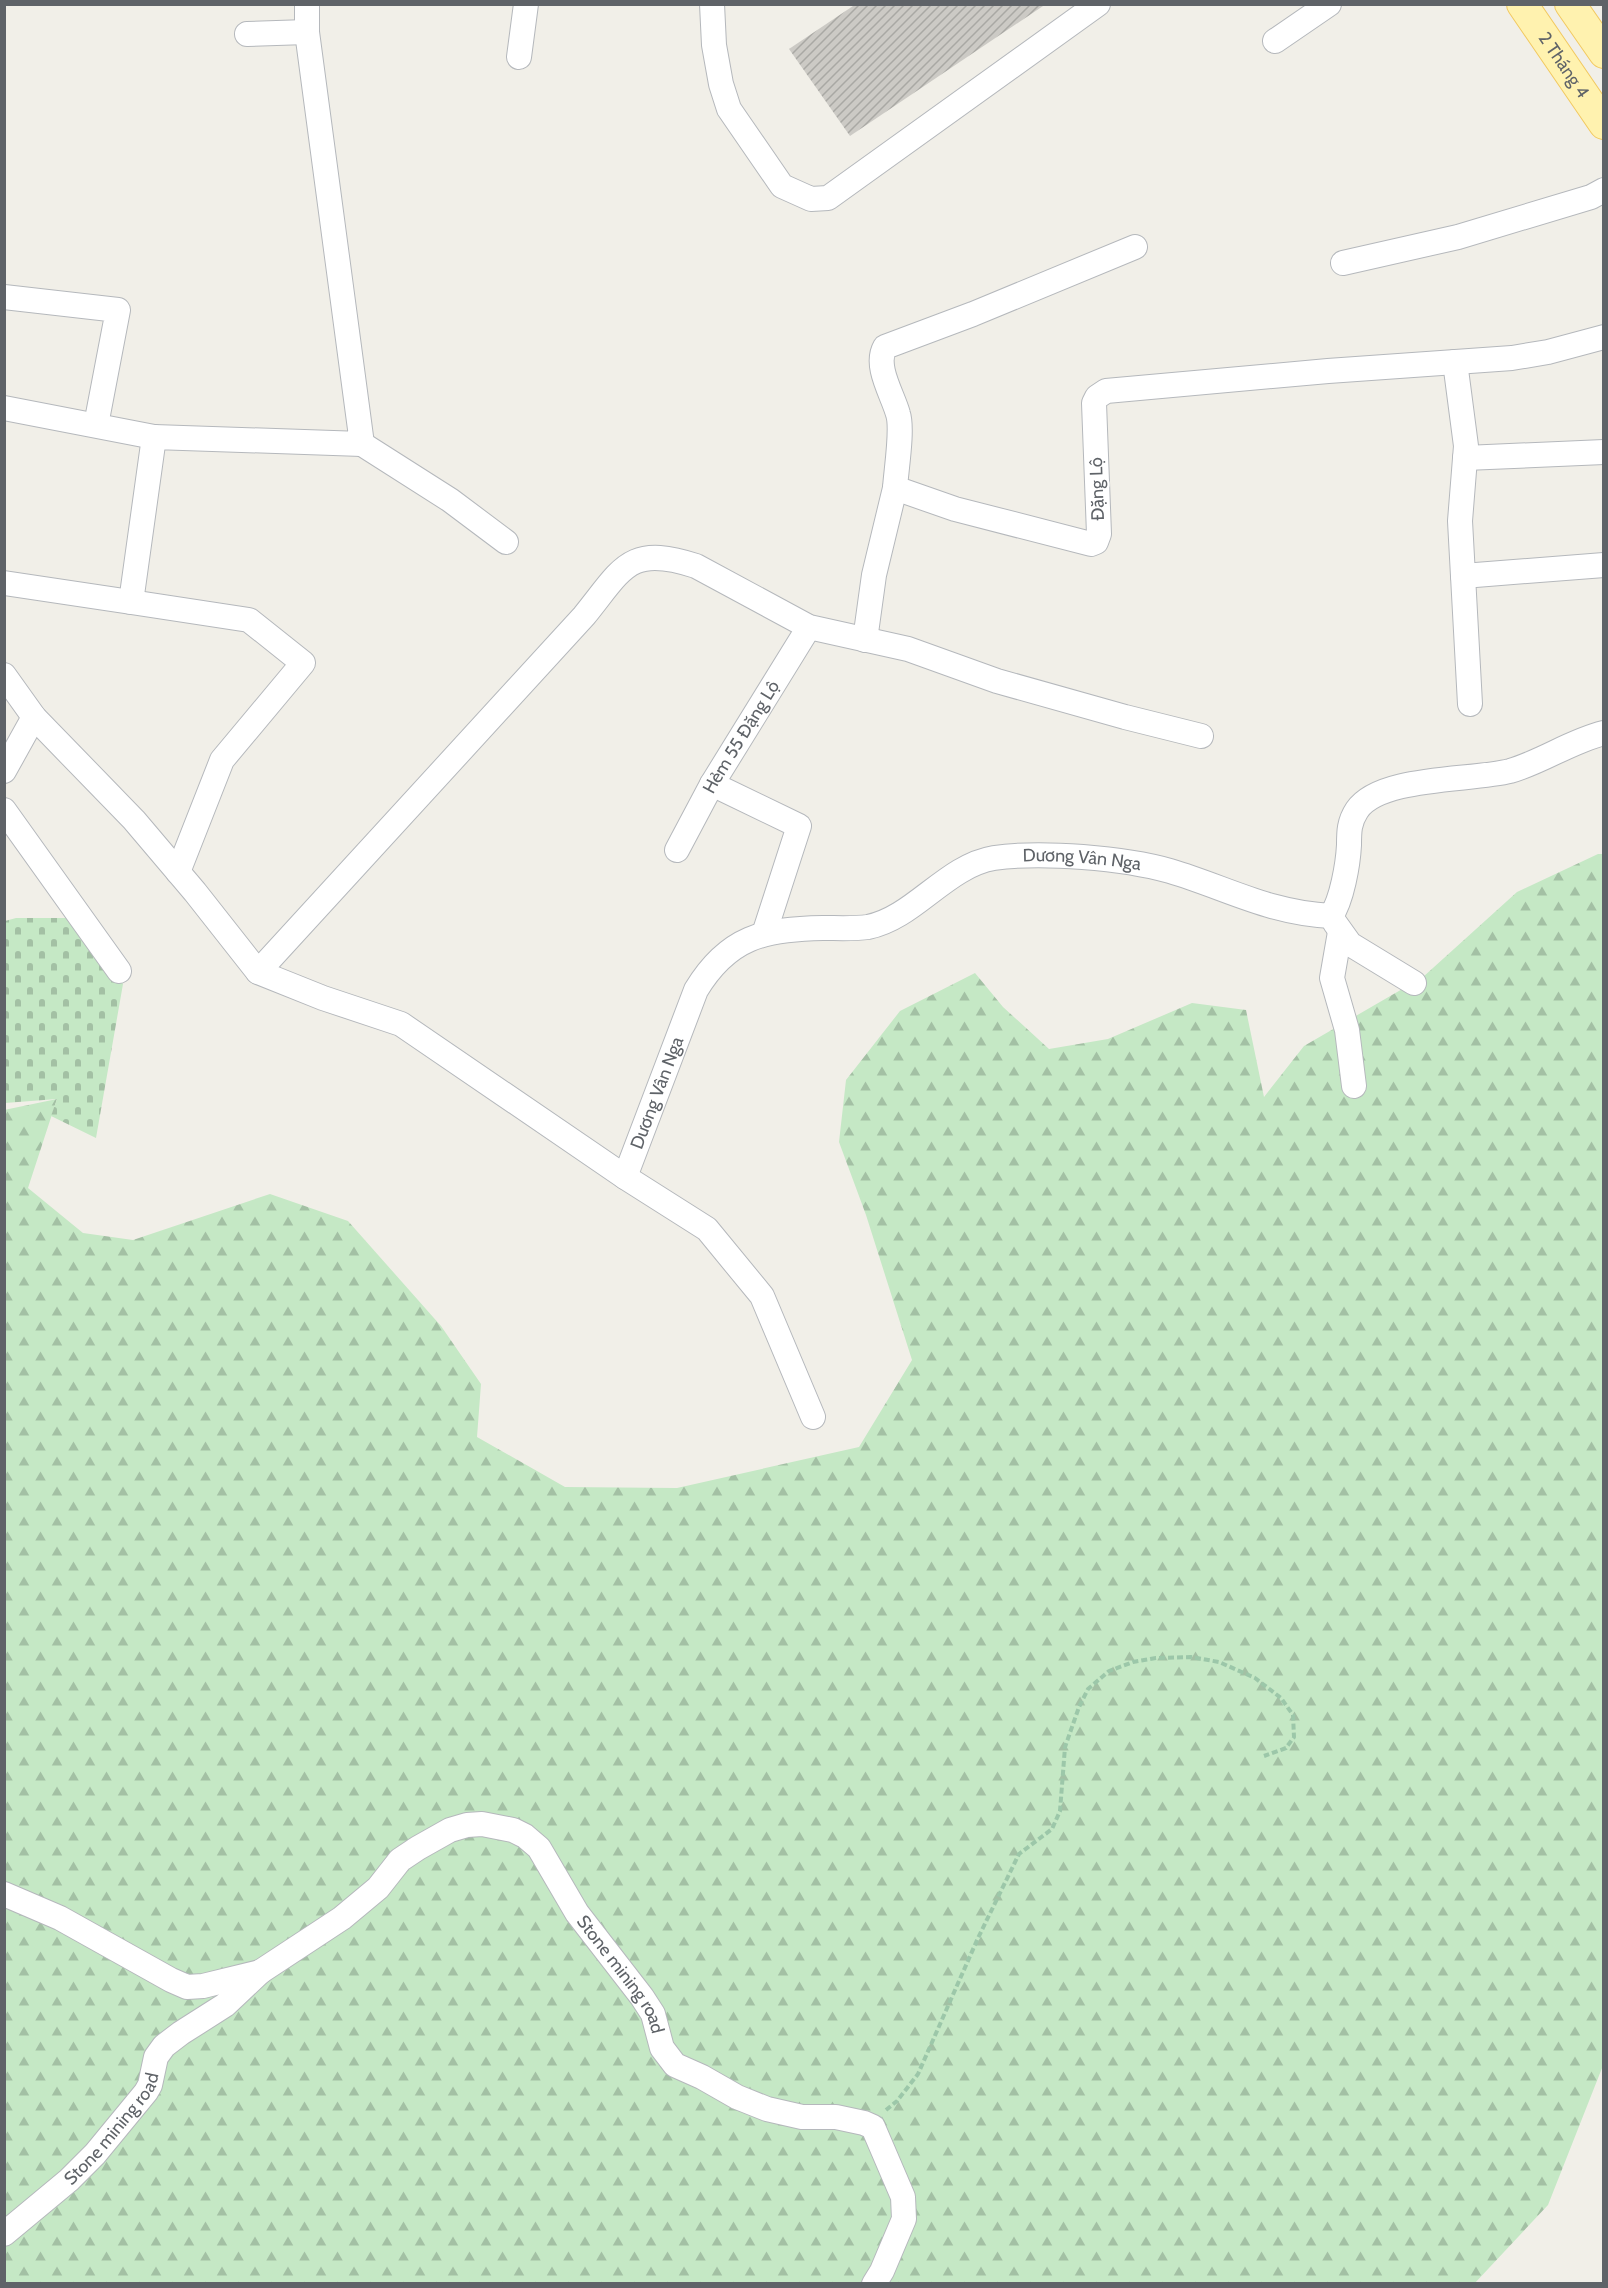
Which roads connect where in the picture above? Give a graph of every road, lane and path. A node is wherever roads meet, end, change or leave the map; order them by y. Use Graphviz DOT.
graph roads {
  1 [pos="307,4"];
  2 [pos="526,4"];
  3 [pos="712,4"];
  4 [pos="1098,4"];
  5 [pos="1329,4"];
  6 [pos="1522,4"];
  7 [pos="1570,4"];
  8 [pos="308,32"];
  9 [pos="247,34"];
  10 [pos="1275,41"];
  11 [pos="1604,53"];
  12 [pos="519,57"];
  13 [pos="1604,124"];
  14 [pos="1604,190"];
  15 [pos="1135,248"];
  16 [pos="1343,262"];
  17 [pos="4,297"];
  18 [pos="1604,337"];
  19 [pos="1455,362"];
  20 [pos="4,408"];
  21 [pos="96,425"];
  22 [pos="154,437"];
  23 [pos="362,444"];
  24 [pos="1604,452"];
  25 [pos="1465,458"];
  26 [pos="895,488"];
  27 [pos="506,542"];
  28 [pos="1604,565"];
  29 [pos="1463,576"];
  30 [pos="4,583"];
  31 [pos="131,602"];
  32 [pos="809,627"];
  33 [pos="865,640"];
  34 [pos="4,675"];
  35 [pos="1470,704"];
  36 [pos="34,717"];
  37 [pos="1604,733"];
  38 [pos="1202,736"];
  39 [pos="4,771"];
  40 [pos="712,784"];
  41 [pos="4,810"];
  42 [pos="677,850"];
  43 [pos="178,872"];
  44 [pos="1336,924"];
  45 [pos="764,934"];
  46 [pos="119,971"];
  47 [pos="258,972"];
  48 [pos="1414,982"];
  49 [pos="1354,1086"];
  50 [pos="625,1177"];
  51 [pos="813,1417"];
  52 [pos="1264,1756"];
  53 [pos="4,1894"];
  54 [pos="260,1972"];
  55 [pos="873,2127"];
  56 [pos="4,2234"];
  57 [pos="874,2283"];
  1 -- 8 [label="street"];
  2 -- 12 [label="street"];
  3 -- 4 [label="street"];
  5 -- 10 [label="street"];
  6 -- 13 [label="main road, 2 Tháng 4"];
  7 -- 11 [label="main road"];
  8 -- 9 [label="street"];
  8 -- 23 [label="street"];
  14 -- 16 [label="street"];
  15 -- 26 [label="street"];
  17 -- 21 [label="street"];
  18 -- 19 [label="street, Đặng Lộ"];
  19 -- 25 [label="street"];
  19 -- 26 [label="street, Đặng Lộ"];
  20 -- 21 [label="street"];
  21 -- 22 [label="street"];
  22 -- 23 [label="street"];
  22 -- 31 [label="street"];
  23 -- 27 [label="street"];
  24 -- 25 [label="street"];
  25 -- 29 [label="street"];
  26 -- 33 [label="street"];
  28 -- 29 [label="street"];
  29 -- 35 [label="street"];
  30 -- 31 [label="street"];
  31 -- 43 [label="street"];
  32 -- 33 [label="street"];
  32 -- 40 [label="street, Hẻm 55 Đặng Lộ"];
  32 -- 47 [label="street"];
  33 -- 38 [label="street"];
  34 -- 36 [label="street"];
  36 -- 39 [label="street"];
  36 -- 43 [label="street"];
  37 -- 44 [label="street"];
  40 -- 42 [label="street, Hẻm 55 Đặng Lộ"];
  40 -- 45 [label="street"];
  41 -- 46 [label="street"];
  43 -- 47 [label="street"];
  44 -- 45 [label="street, Dương Vân Nga"];
  44 -- 48 [label="street"];
  44 -- 49 [label="street"];
  45 -- 50 [label="street, Dương Vân Nga"];
  47 -- 50 [label="street"];
  50 -- 51 [label="street"];
  52 -- 55 [label="path"];
  53 -- 54 [label="street, Stone mining road"];
  54 -- 55 [label="street, Stone mining road"];
  54 -- 56 [label="street, Stone mining road"];
  55 -- 57 [label="street"];
}
